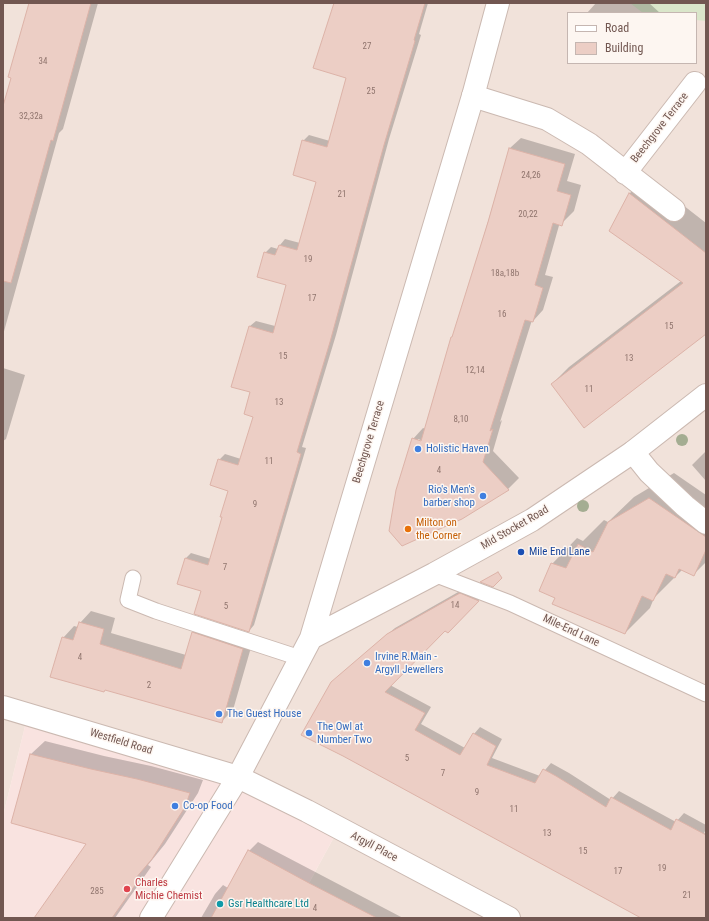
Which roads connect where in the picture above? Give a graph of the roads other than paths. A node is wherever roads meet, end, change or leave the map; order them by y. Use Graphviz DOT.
graph roads {
  1 [pos="498,3"];
  2 [pos="695,83"];
  3 [pos="473,96"];
  4 [pos="625,173"];
  5 [pos="674,210"];
  6 [pos="706,395"];
  7 [pos="633,452"];
  8 [pos="706,523"];
  9 [pos="434,574"];
  10 [pos="133,578"];
  11 [pos="311,638"];
  12 [pos="300,658"];
  13 [pos="706,694"];
  14 [pos="3,706"];
  15 [pos="238,777"];
  16 [pos="151,918"];
  17 [pos="509,918"];
  1 -- 3 [label="street, Beechgrove Terrace"];
  2 -- 4 [label="street, Beechgrove Terrace"];
  3 -- 4 [label="street, Beechgrove Terrace"];
  3 -- 11 [label="street, Beechgrove Terrace"];
  4 -- 5 [label="street, Beechgrove Terrace"];
  6 -- 7 [label="street, Mid Stocket Road"];
  7 -- 8 [label="street"];
  7 -- 9 [label="street, Mid Stocket Road"];
  9 -- 11 [label="street, Mid Stocket Road"];
  9 -- 13 [label="lane, Mile-End Lane"];
  10 -- 12 [label="lane"];
  11 -- 12 [label="street, Beechgrove Terrace"];
  12 -- 15 [label="street, Beechgrove Terrace"];
  14 -- 15 [label="street, Westfield Road"];
  15 -- 16 [label="street, Beechgrove Terrace"];
  15 -- 17 [label="street, Argyll Place"];
}
